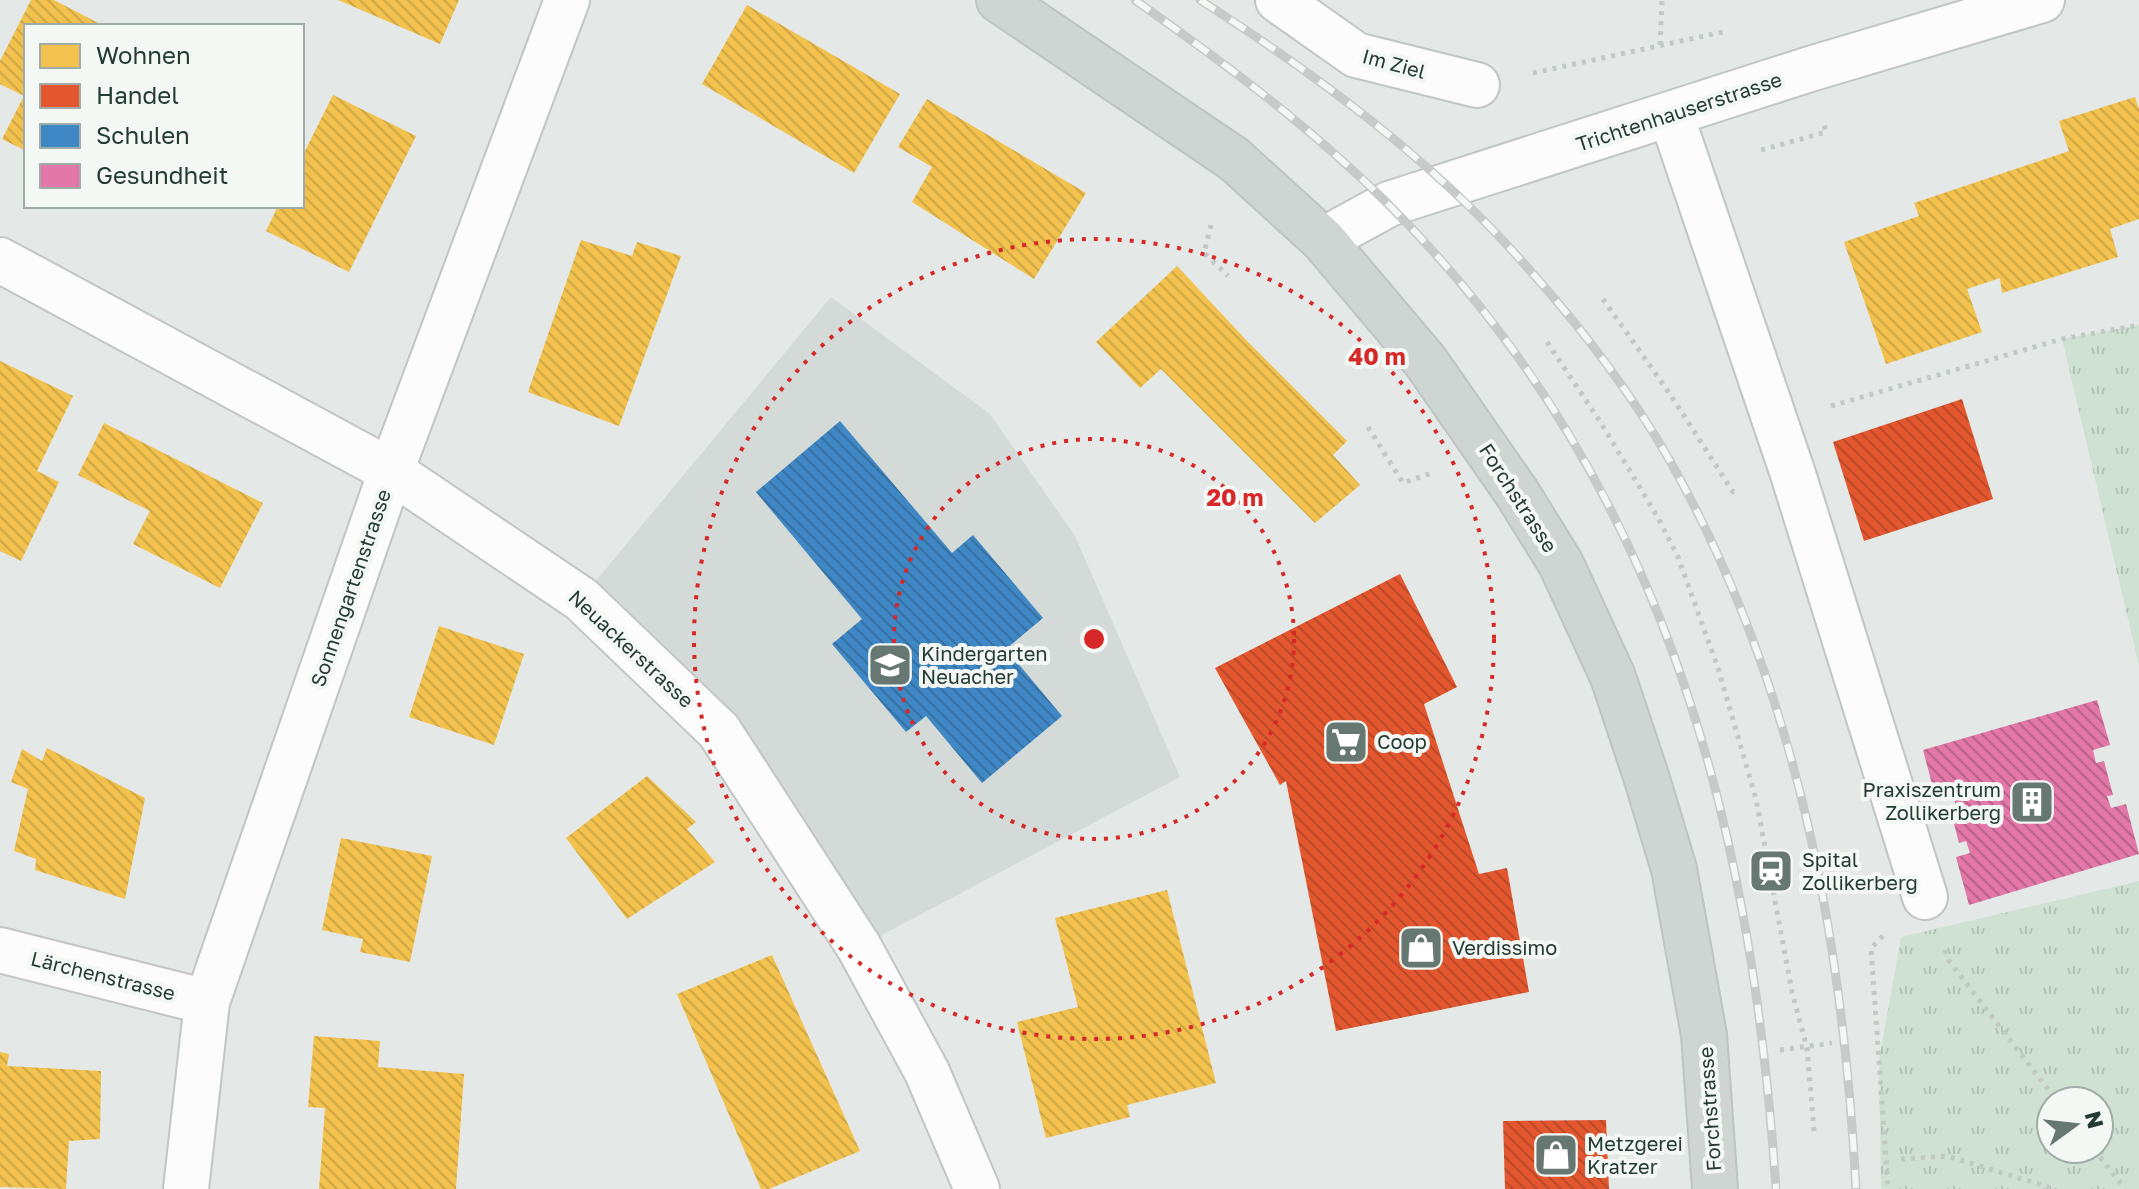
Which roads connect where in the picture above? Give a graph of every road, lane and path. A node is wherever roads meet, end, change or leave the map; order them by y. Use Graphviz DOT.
graph roads {
  1 [pos="567,0"];
  2 [pos="999,0"];
  3 [pos="1278,0"];
  4 [pos="1662,0"];
  5 [pos="2042,0"];
  6 [pos="1477,85"];
  7 [pos="1671,115"];
  8 [pos="1808,137"];
  9 [pos="1761,150"];
  10 [pos="1211,225"];
  11 [pos="1323,240"];
  12 [pos="0,260"];
  13 [pos="1228,276"];
  14 [pos="1603,299"];
  15 [pos="2139,325"];
  16 [pos="1547,342"];
  17 [pos="1776,422"];
  18 [pos="1368,427"];
  19 [pos="391,471"];
  20 [pos="1435,472"];
  21 [pos="1733,492"];
  22 [pos="1925,897"];
  23 [pos="0,950"];
  24 [pos="207,1002"];
  25 [pos="1832,1043"];
  26 [pos="1807,1048"];
  27 [pos="1780,1050"];
  28 [pos="2045,1085"];
  29 [pos="1814,1131"];
  30 [pos="1901,1159"];
  31 [pos="2106,1165"];
  32 [pos="186,1189"];
  33 [pos="977,1189"];
  34 [pos="1715,1189"];
  35 [pos="1888,1189"];
  36 [pos="2055,1189"];
  37 [pos="2125,1189"];
  1 -- 19 [label="street, Sonnengartenstrasse"];
  2 -- 11 [label="main road, Forchstrasse"];
  3 -- 6 [label="street, Im Ziel"];
  4 -- 6 [label="path"];
  5 -- 7 [label="street, Trichtenhauserstrasse"];
  7 -- 11 [label="street, Trichtenhauserstrasse"];
  7 -- 17 [label="street"];
  8 -- 9 [label="path"];
  10 -- 13 [label="path"];
  11 -- 34 [label="main road, Forchstrasse"];
  12 -- 19 [label="street, Neuackerstrasse"];
  14 -- 21 [label="path"];
  15 -- 17 [label="path"];
  16 -- 26 [label="path"];
  17 -- 22 [label="street"];
  18 -- 20 [label="path"];
  19 -- 24 [label="street, Sonnengartenstrasse"];
  19 -- 33 [label="street, Neuackerstrasse"];
  22 -- 28 [label="path"];
  22 -- 35 [label="path"];
  23 -- 24 [label="street, Lärchenstrasse"];
  24 -- 32 [label="street, Sonnengartenstrasse"];
  25 -- 26 [label="path"];
  26 -- 27 [label="path"];
  26 -- 29 [label="path"];
  30 -- 36 [label="path"];
  31 -- 37 [label="path"];
}
